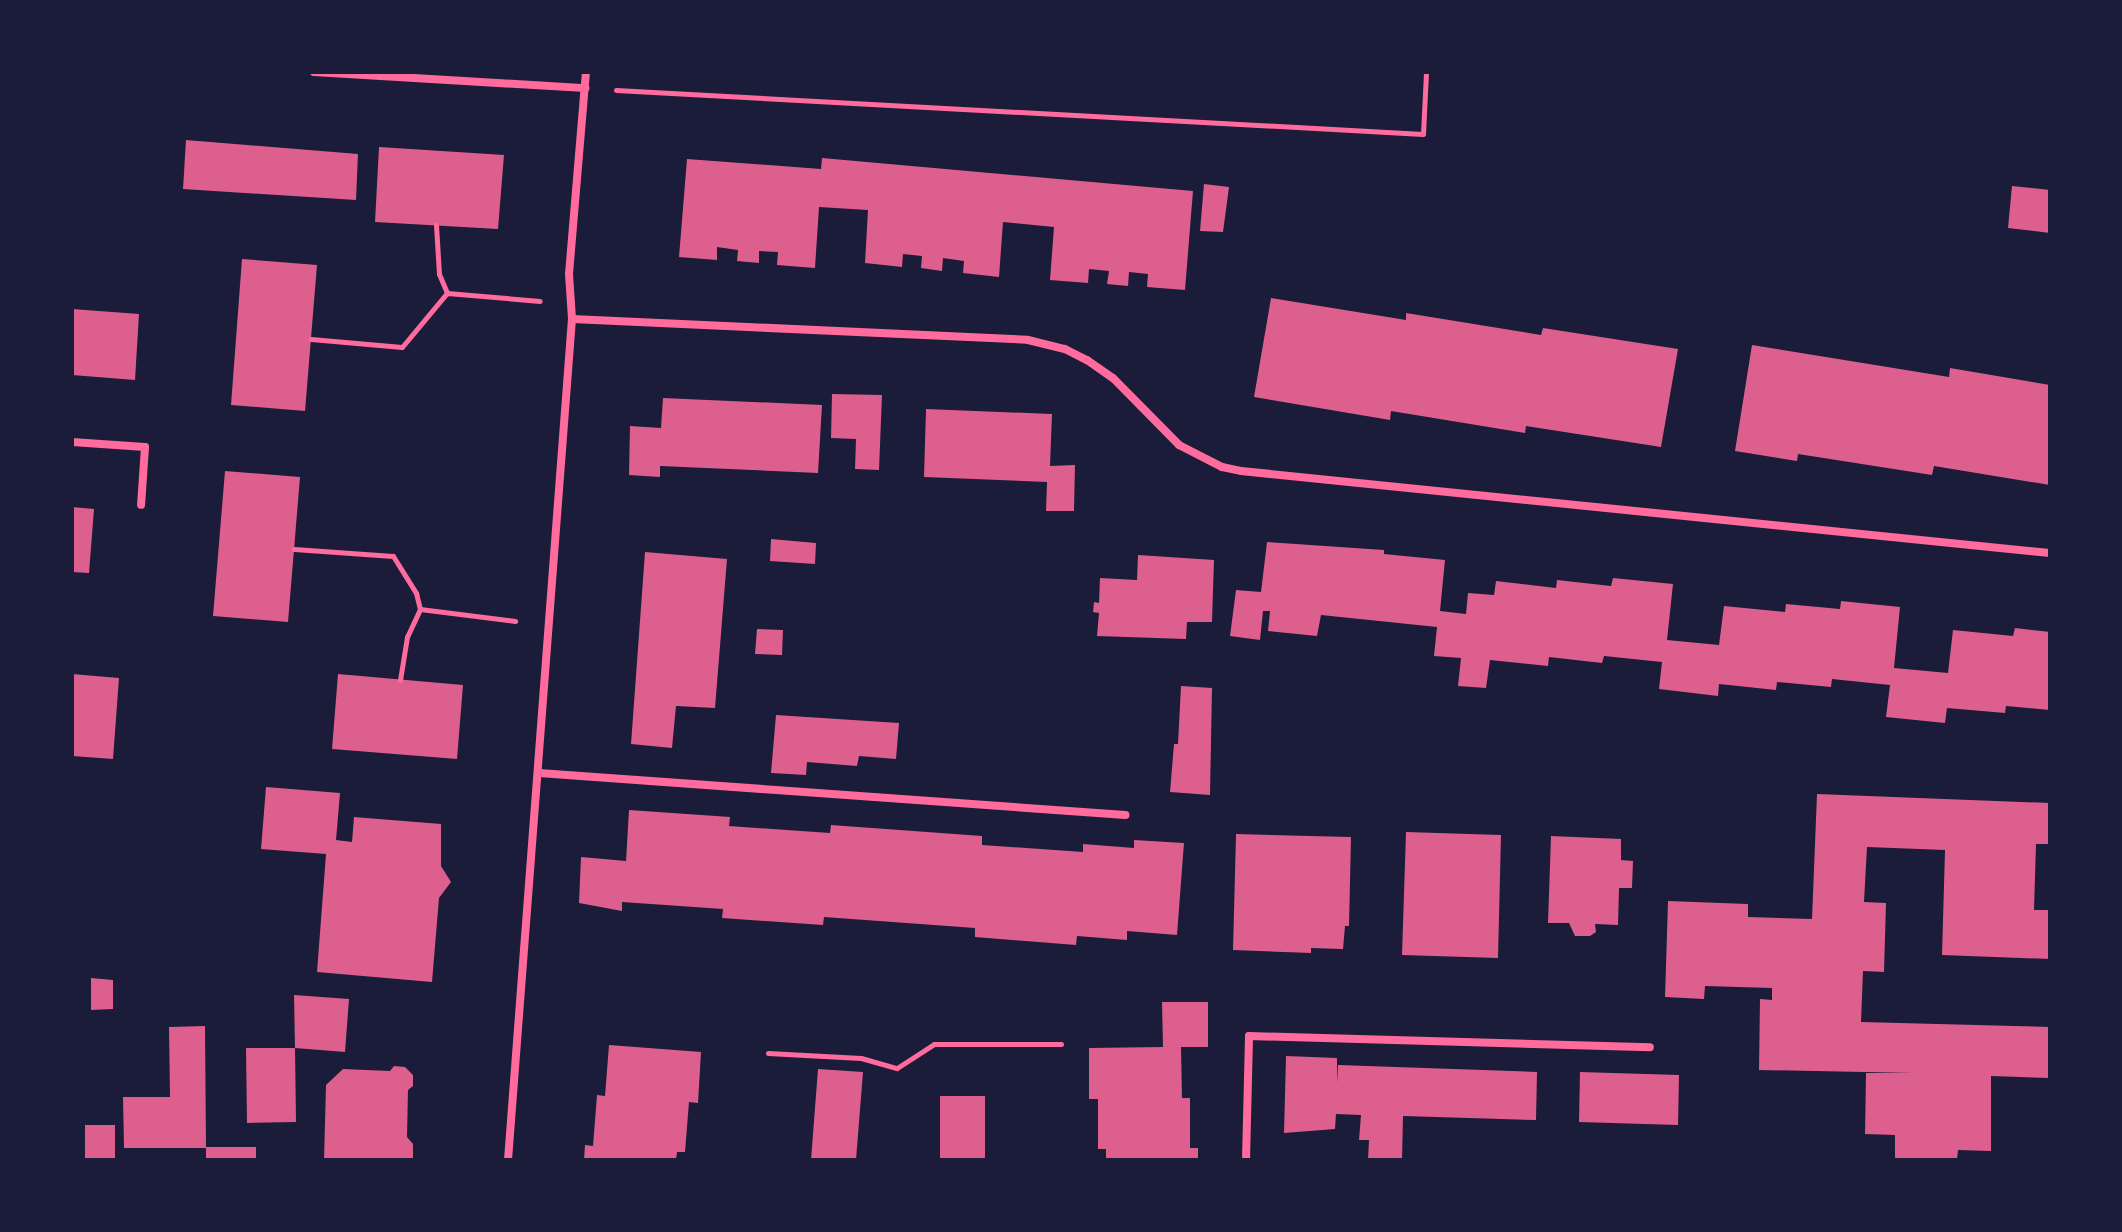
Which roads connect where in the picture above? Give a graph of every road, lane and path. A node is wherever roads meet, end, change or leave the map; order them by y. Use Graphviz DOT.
graph roads {
  1 [pos="314,72"];
  2 [pos="586,72"];
  3 [pos="1426,72"];
  4 [pos="586,88"];
  5 [pos="616,90"];
  6 [pos="436,225"];
  7 [pos="447,293"];
  8 [pos="573,304"];
  9 [pos="572,319"];
  10 [pos="311,339"];
  11 [pos="72,442"];
  12 [pos="141,505"];
  13 [pos="294,549"];
  14 [pos="2050,553"];
  15 [pos="420,609"];
  16 [pos="550,626"];
  17 [pos="400,680"];
  18 [pos="539,773"];
  19 [pos="1125,815"];
  20 [pos="1061,1044"];
  21 [pos="1650,1047"];
  22 [pos="768,1053"];
  23 [pos="508,1160"];
  24 [pos="1246,1160"];
  1 -- 4 [label="street"];
  2 -- 4 [label="street"];
  3 -- 5 [label="path"];
  4 -- 8 [label="street"];
  6 -- 7 [label="path"];
  7 -- 8 [label="path"];
  7 -- 10 [label="path"];
  8 -- 9 [label="street"];
  9 -- 14 [label="street"];
  9 -- 16 [label="street"];
  11 -- 12 [label="street"];
  13 -- 15 [label="path"];
  15 -- 16 [label="path"];
  15 -- 17 [label="path"];
  16 -- 18 [label="street"];
  18 -- 19 [label="street"];
  18 -- 23 [label="street"];
  20 -- 22 [label="path"];
  21 -- 24 [label="street"];
}
